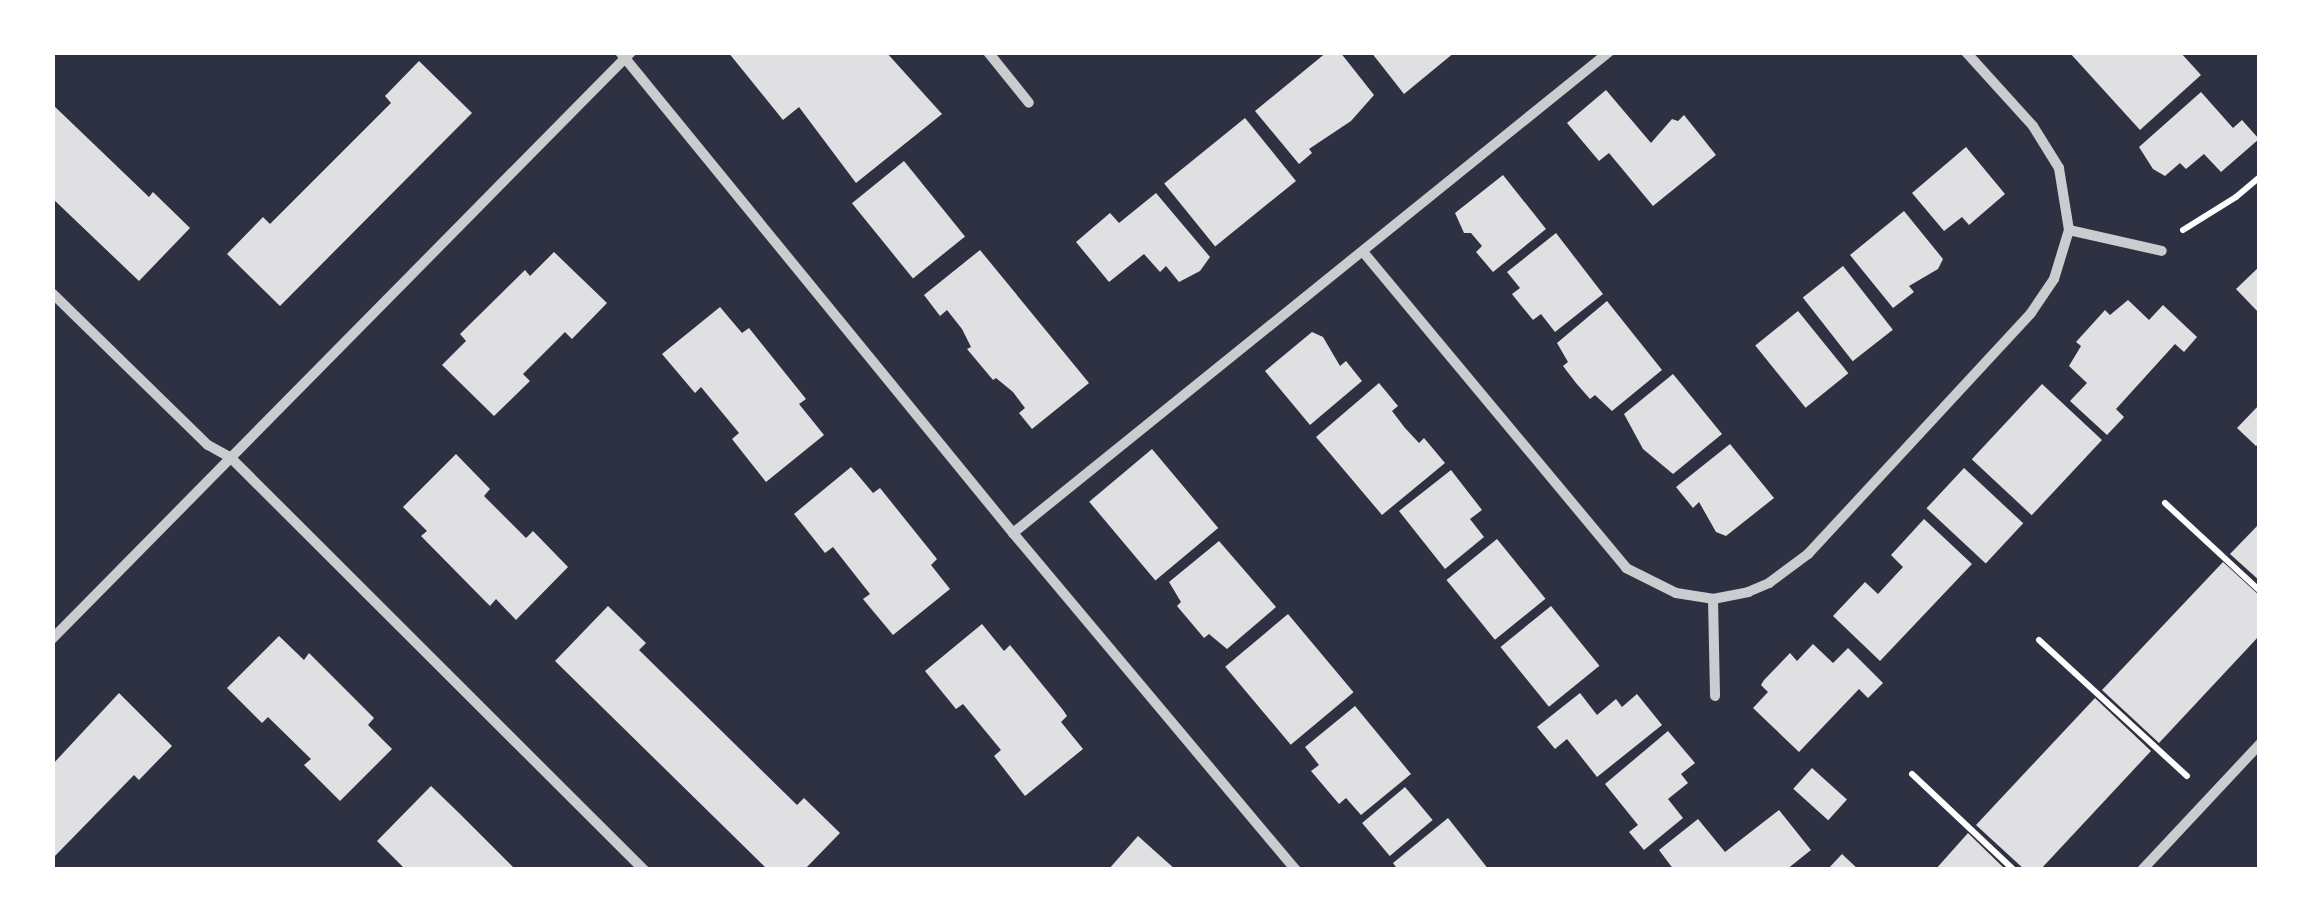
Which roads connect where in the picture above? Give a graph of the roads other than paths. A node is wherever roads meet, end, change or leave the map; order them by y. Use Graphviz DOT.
graph roads {
  1 [pos="988,52"];
  2 [pos="1608,52"];
  3 [pos="1966,52"];
  4 [pos="625,54"];
  5 [pos="1029,103"];
  6 [pos="2070,230"];
  7 [pos="2162,251"];
  8 [pos="1364,253"];
  9 [pos="52,292"];
  10 [pos="230,457"];
  11 [pos="1013,533"];
  12 [pos="1713,599"];
  13 [pos="52,639"];
  14 [pos="1715,696"];
  15 [pos="2260,744"];
  16 [pos="644,870"];
  17 [pos="1296,870"];
  18 [pos="2142,870"];
  1 -- 5 [label="street"];
  2 -- 8 [label="street"];
  3 -- 6 [label="street"];
  4 -- 10 [label="street"];
  4 -- 11 [label="street"];
  6 -- 7 [label="street"];
  6 -- 12 [label="street"];
  8 -- 11 [label="street"];
  8 -- 12 [label="street"];
  9 -- 10 [label="street"];
  10 -- 13 [label="street"];
  10 -- 16 [label="street"];
  11 -- 17 [label="street"];
  12 -- 14 [label="street"];
  15 -- 18 [label="street"];
}
